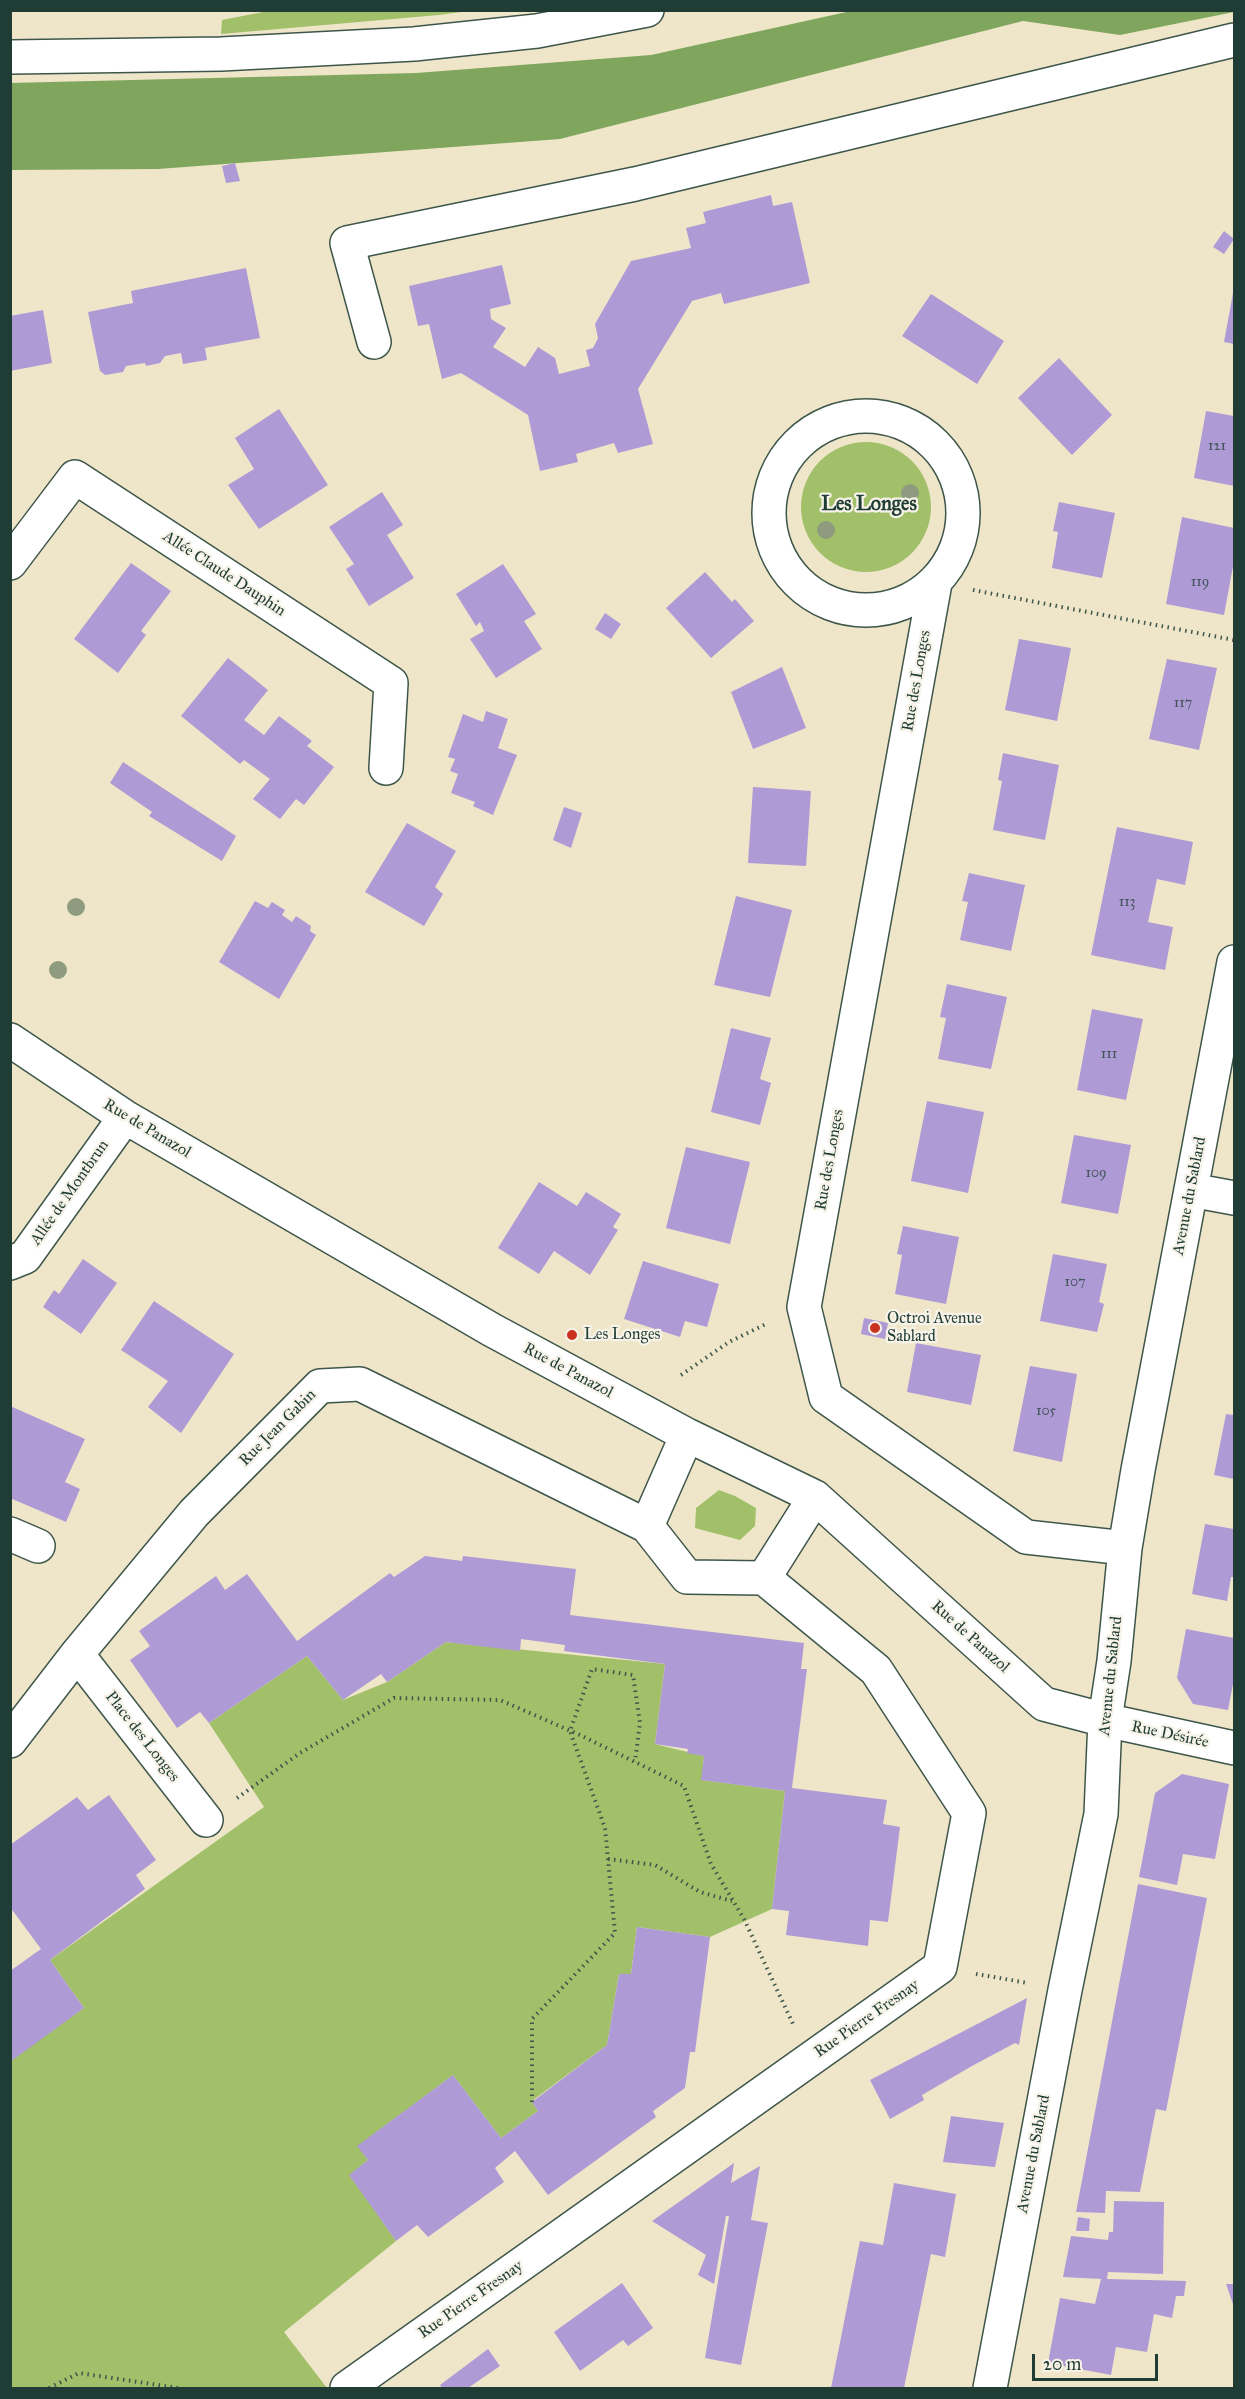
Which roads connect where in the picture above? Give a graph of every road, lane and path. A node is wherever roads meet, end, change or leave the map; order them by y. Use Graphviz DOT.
graph roads {
  1 [pos="647,10"];
  2 [pos="1234,40"];
  3 [pos="10,57"];
  4 [pos="374,342"];
  5 [pos="10,562"];
  6 [pos="935,582"];
  7 [pos="1234,640"];
  8 [pos="386,768"];
  9 [pos="1234,962"];
  10 [pos="10,1040"];
  11 [pos="125,1117"];
  12 [pos="1191,1190"];
  13 [pos="1234,1198"];
  14 [pos="10,1263"];
  15 [pos="729,1342"];
  16 [pos="681,1375"];
  17 [pos="687,1435"];
  18 [pos="814,1497"];
  19 [pos="647,1526"];
  20 [pos="1125,1548"];
  21 [pos="764,1578"];
  22 [pos="77,1654"];
  23 [pos="1105,1720"];
  24 [pos="570,1731"];
  25 [pos="10,1741"];
  26 [pos="1234,1748"];
  27 [pos="635,1762"];
  28 [pos="206,1820"];
  29 [pos="608,1859"];
  30 [pos="733,1901"];
  31 [pos="810,2060"];
  32 [pos="532,2102"];
  33 [pos="49,2388"];
  34 [pos="178,2388"];
  35 [pos="347,2388"];
  36 [pos="990,2388"];
  1 -- 3 [label="main road"];
  2 -- 4 [label="main road"];
  5 -- 8 [label="main road, Allée Claude Dauphin"];
  6 -- 6 [label="main road, Rue des Longes"];
  6 -- 7 [label="path"];
  6 -- 20 [label="main road, Rue des Longes"];
  9 -- 12 [label="main road, Avenue du Sablard"];
  10 -- 11 [label="main road, Rue de Panazol"];
  11 -- 14 [label="main road, Allée de Montbrun"];
  11 -- 17 [label="main road, Rue de Panazol"];
  12 -- 13 [label="main road"];
  12 -- 20 [label="main road, Avenue du Sablard"];
  15 -- 16 [label="path"];
  17 -- 18 [label="main road, Rue de Panazol"];
  17 -- 19 [label="main road"];
  18 -- 21 [label="main road"];
  18 -- 23 [label="main road, Rue de Panazol"];
  19 -- 21 [label="main road, Rue Jean Gabin"];
  19 -- 22 [label="main road, Rue Jean Gabin"];
  20 -- 23 [label="main road, Avenue du Sablard"];
  21 -- 31 [label="main road, Rue Pierre Fresnay"];
  22 -- 25 [label="main road, Rue Jean Gabin"];
  22 -- 28 [label="main road, Place des Longes"];
  23 -- 26 [label="main road, Rue Désirée"];
  23 -- 36 [label="main road, Avenue du Sablard"];
  24 -- 27 [label="path"];
  24 -- 27 [label="path"];
  24 -- 28 [label="path"];
  24 -- 29 [label="path"];
  27 -- 30 [label="path"];
  29 -- 30 [label="path"];
  29 -- 32 [label="path"];
  30 -- 31 [label="path"];
  31 -- 35 [label="main road, Rue Pierre Fresnay"];
  33 -- 34 [label="path"];
}
